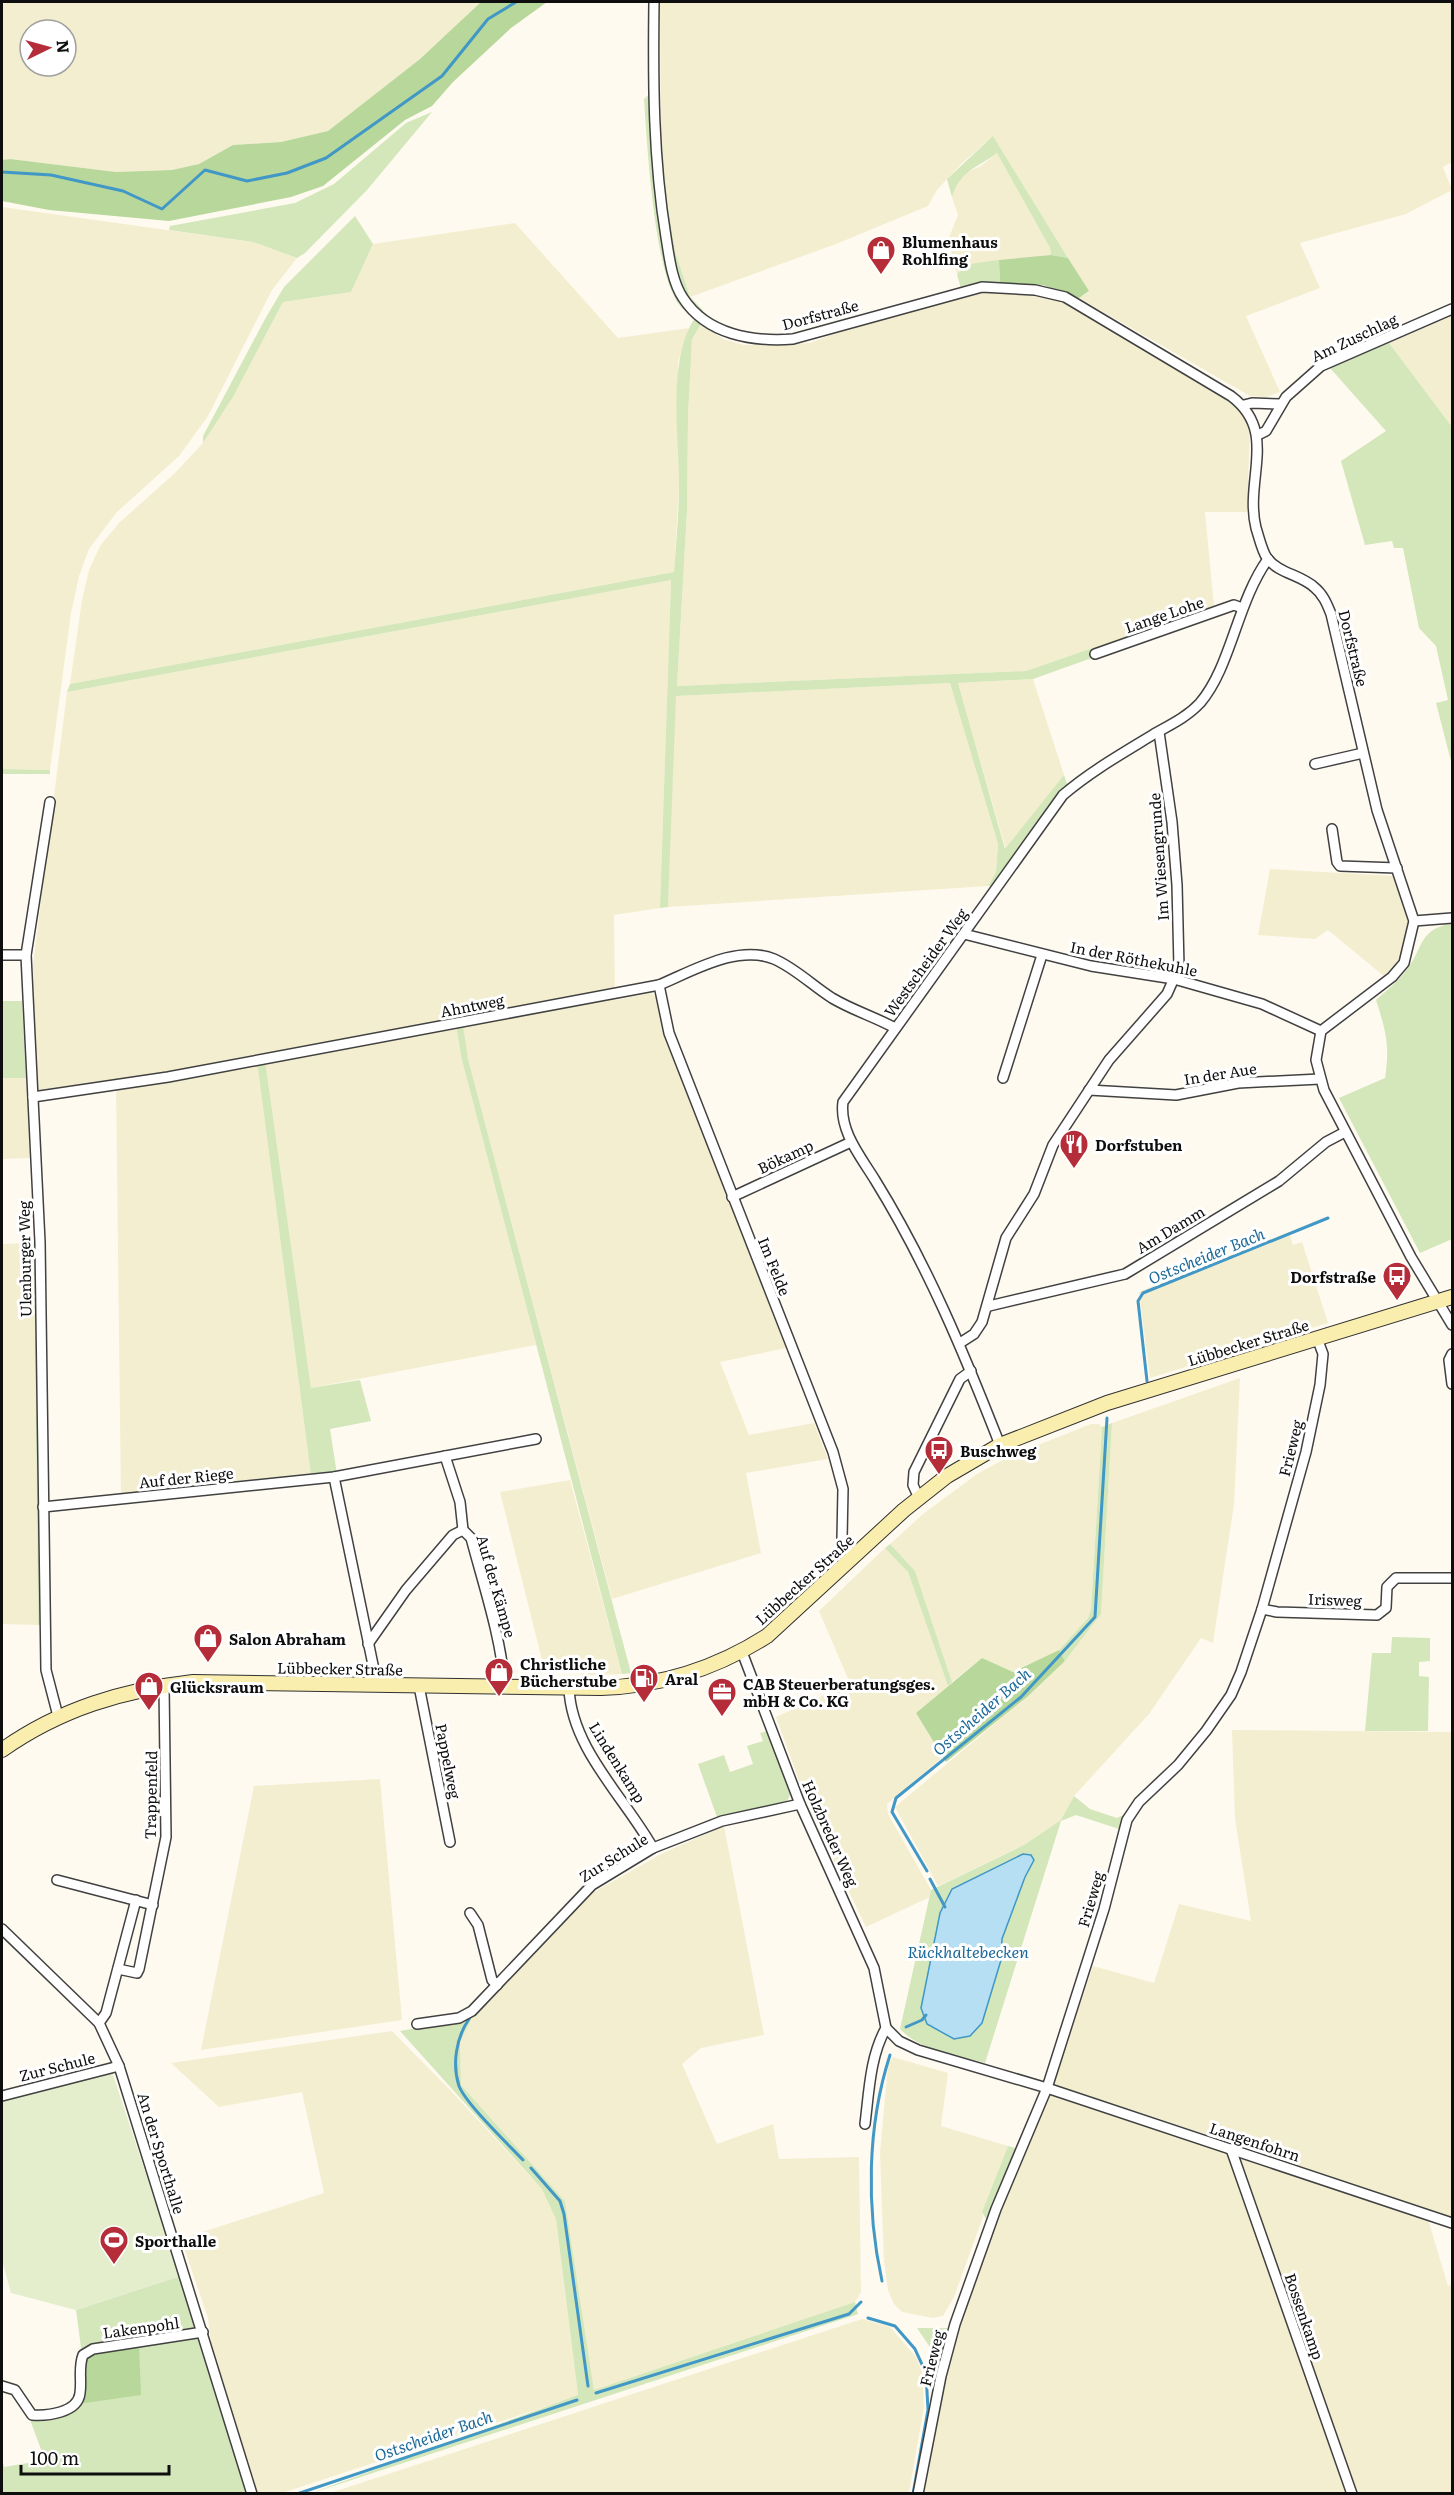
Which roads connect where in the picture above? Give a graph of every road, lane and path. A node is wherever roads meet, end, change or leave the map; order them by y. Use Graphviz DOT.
graph roads {
  1 [pos="654,2"];
  2 [pos="1452,309"];
  3 [pos="1280,404"];
  4 [pos="1244,405"];
  5 [pos="1258,435"];
  6 [pos="1268,559"];
  7 [pos="1242,608"];
  8 [pos="1095,654"];
  9 [pos="1159,732"];
  10 [pos="1363,753"];
  11 [pos="1315,764"];
  12 [pos="50,802"];
  13 [pos="1332,829"];
  14 [pos="1397,868"];
  15 [pos="1452,918"];
  16 [pos="1414,921"];
  17 [pos="964,934"];
  18 [pos="2,955"];
  19 [pos="1042,955"];
  20 [pos="26,956"];
  21 [pos="1174,979"];
  22 [pos="659,985"];
  23 [pos="895,1028"];
  24 [pos="1321,1031"];
  25 [pos="1003,1078"];
  26 [pos="1320,1079"];
  27 [pos="1089,1090"];
  28 [pos="33,1097"];
  29 [pos="1346,1132"];
  30 [pos="851,1142"];
  31 [pos="732,1197"];
  32 [pos="1452,1297"];
  33 [pos="1437,1301"];
  34 [pos="989,1306"];
  35 [pos="1452,1325"];
  36 [pos="1317,1338"];
  37 [pos="960,1343"];
  38 [pos="1452,1354"];
  39 [pos="970,1371"];
  40 [pos="1452,1384"];
  41 [pos="536,1439"];
  42 [pos="1000,1444"];
  43 [pos="445,1456"];
  44 [pos="333,1477"];
  45 [pos="919,1498"];
  46 [pos="43,1507"];
  47 [pos="463,1530"];
  48 [pos="853,1558"];
  49 [pos="1452,1578"];
  50 [pos="1262,1609"];
  51 [pos="368,1644"];
  52 [pos="742,1652"];
  53 [pos="377,1684"];
  54 [pos="164,1686"];
  55 [pos="419,1686"];
  56 [pos="505,1688"];
  57 [pos="569,1688"];
  58 [pos="58,1716"];
  59 [pos="2,1750"];
  60 [pos="800,1804"];
  61 [pos="450,1842"];
  62 [pos="653,1848"];
  63 [pos="57,1880"];
  64 [pos="136,1900"];
  65 [pos="153,1905"];
  66 [pos="470,1913"];
  67 [pos="2,1929"];
  68 [pos="118,1969"];
  69 [pos="497,1985"];
  70 [pos="99,2023"];
  71 [pos="417,2024"];
  72 [pos="886,2028"];
  73 [pos="119,2066"];
  74 [pos="1047,2088"];
  75 [pos="2,2096"];
  76 [pos="865,2124"];
  77 [pos="1231,2149"];
  78 [pos="1452,2223"];
  79 [pos="203,2332"];
  80 [pos="2,2386"];
  81 [pos="252,2493"];
  82 [pos="918,2493"];
  83 [pos="1352,2493"];
  1 -- 4 [label="street, Dorfstraße"];
  2 -- 3 [label="street, Am Zuschlag"];
  3 -- 4 [label="street"];
  3 -- 5 [label="street, Am Zuschlag"];
  4 -- 5 [label="street"];
  5 -- 6 [label="street"];
  6 -- 7 [label="street, Westscheider Weg"];
  6 -- 10 [label="street, Dorfstraße"];
  7 -- 8 [label="street, Lange Lohe"];
  7 -- 9 [label="street, Westscheider Weg"];
  9 -- 17 [label="street, Westscheider Weg"];
  9 -- 21 [label="street, Im Wiesengrunde"];
  10 -- 11 [label="street"];
  10 -- 14 [label="street, Dorfstraße"];
  12 -- 20 [label="street, Ulenburger Weg"];
  13 -- 14 [label="street"];
  14 -- 16 [label="street, Dorfstraße"];
  15 -- 16 [label="street"];
  16 -- 24 [label="street"];
  17 -- 19 [label="street, In der Röthekuhle"];
  17 -- 23 [label="street, Westscheider Weg"];
  18 -- 20 [label="street"];
  19 -- 21 [label="street, In der Röthekuhle"];
  19 -- 25 [label="street"];
  20 -- 28 [label="street, Ulenburger Weg"];
  21 -- 24 [label="street, In der Röthekuhle"];
  21 -- 27 [label="street"];
  22 -- 23 [label="street, Ahntweg"];
  22 -- 28 [label="street, Ahntweg"];
  22 -- 31 [label="street, Im Felde"];
  23 -- 30 [label="street, Westscheider Weg"];
  24 -- 26 [label="street"];
  26 -- 27 [label="street, In der Aue"];
  26 -- 29 [label="street"];
  27 -- 34 [label="street"];
  28 -- 46 [label="street, Ulenburger Weg"];
  29 -- 33 [label="street"];
  29 -- 34 [label="street, Am Damm"];
  30 -- 31 [label="street, Bökamp"];
  30 -- 37 [label="street, Westscheider Weg"];
  31 -- 48 [label="street, Im Felde"];
  32 -- 33 [label="main road, Lübbecker Straße"];
  33 -- 35 [label="street"];
  33 -- 36 [label="main road, Lübbecker Straße"];
  34 -- 37 [label="street"];
  36 -- 42 [label="main road, Lübbecker Straße"];
  36 -- 50 [label="street, Frieweg"];
  37 -- 39 [label="street, Westscheider Weg"];
  38 -- 40 [label="street"];
  39 -- 42 [label="street, Westscheider Weg"];
  39 -- 45 [label="street"];
  41 -- 43 [label="street, Auf der Riege"];
  42 -- 45 [label="main road, Lübbecker Straße"];
  43 -- 44 [label="street, Auf der Riege"];
  43 -- 47 [label="street, Auf der Kämpe"];
  44 -- 46 [label="street, Auf der Riege"];
  44 -- 51 [label="street"];
  45 -- 48 [label="main road, Lübbecker Straße"];
  46 -- 58 [label="street, Ulenburger Weg"];
  47 -- 51 [label="street, Auf der Kämpe"];
  47 -- 56 [label="street, Auf der Kämpe"];
  48 -- 52 [label="main road, Lübbecker Straße"];
  49 -- 50 [label="street, Irisweg"];
  50 -- 74 [label="street, Frieweg"];
  51 -- 53 [label="street"];
  52 -- 57 [label="main road, Lübbecker Straße"];
  52 -- 60 [label="street, Holzbreder Weg"];
  53 -- 54 [label="main road, Lübbecker Straße"];
  53 -- 55 [label="main road, Lübbecker Straße"];
  54 -- 58 [label="main road, Lübbecker Straße"];
  54 -- 65 [label="street, Trappenfeld"];
  55 -- 56 [label="main road, Lübbecker Straße"];
  55 -- 61 [label="street, Pappelweg"];
  56 -- 57 [label="main road, Lübbecker Straße"];
  57 -- 62 [label="street, Lindenkamp"];
  58 -- 59 [label="main road, Lübbecker Straße"];
  60 -- 62 [label="street, Zur Schule"];
  60 -- 72 [label="street, Holzbreder Weg"];
  62 -- 69 [label="street, Zur Schule"];
  63 -- 64 [label="street"];
  64 -- 65 [label="street"];
  64 -- 68 [label="street"];
  65 -- 68 [label="street, Trappenfeld"];
  66 -- 69 [label="street"];
  67 -- 70 [label="street, An der Sporthalle"];
  68 -- 70 [label="street"];
  69 -- 71 [label="street, Zur Schule"];
  70 -- 73 [label="street, An der Sporthalle"];
  72 -- 74 [label="street"];
  72 -- 76 [label="street"];
  73 -- 75 [label="street, Zur Schule"];
  73 -- 79 [label="street, An der Sporthalle"];
  74 -- 77 [label="street, Langenfohrn"];
  74 -- 82 [label="street, Frieweg"];
  77 -- 78 [label="street, Langenfohrn"];
  77 -- 83 [label="street, Bossenkamp"];
  79 -- 80 [label="street, Lakenpohl"];
  79 -- 81 [label="street, An der Sporthalle"];
}
